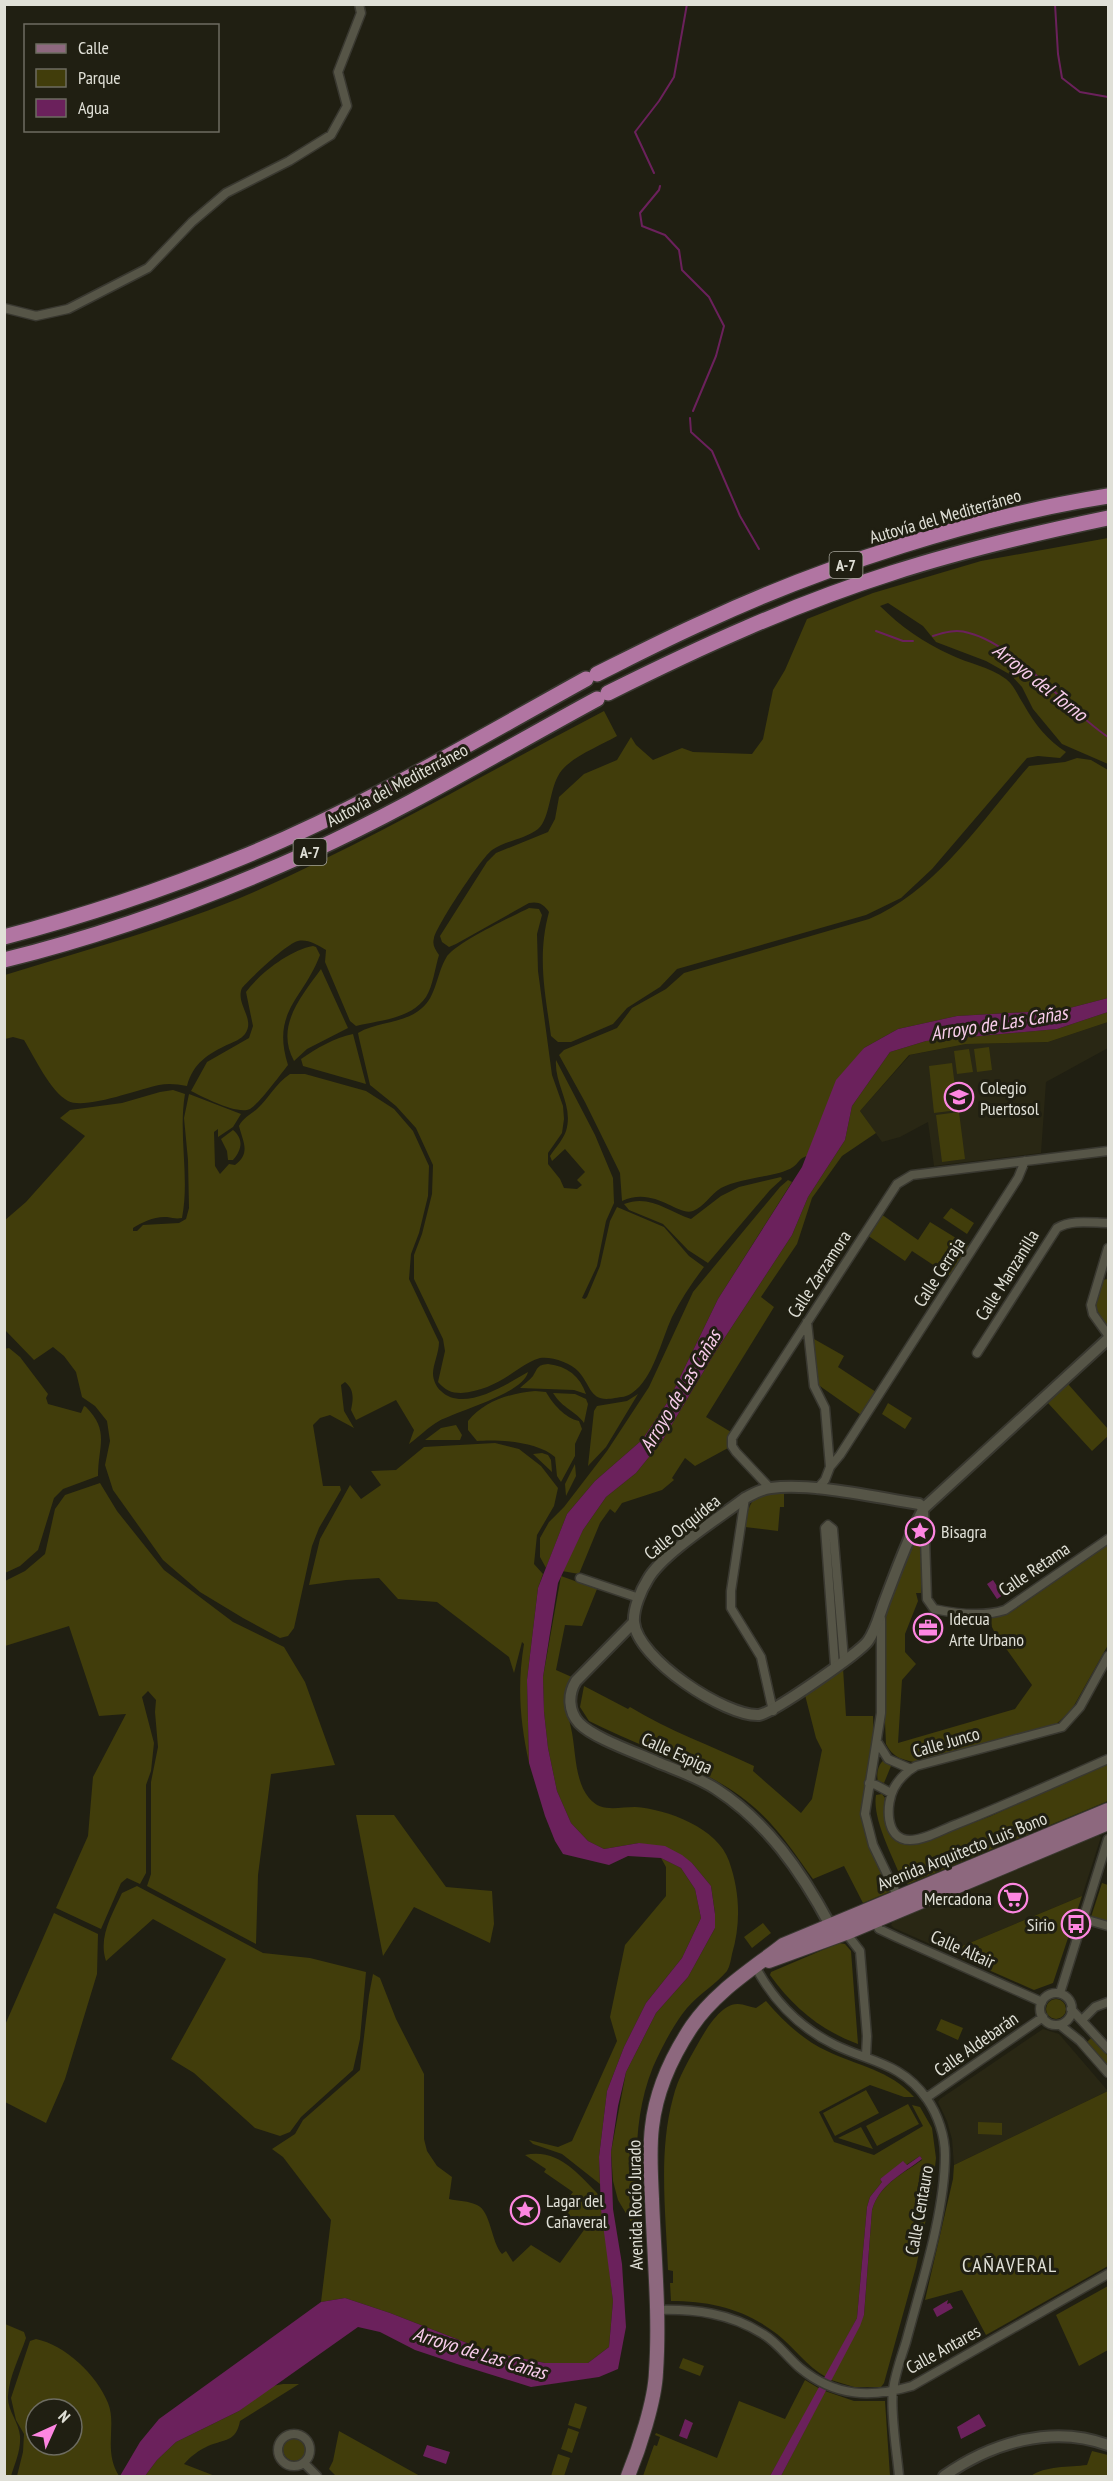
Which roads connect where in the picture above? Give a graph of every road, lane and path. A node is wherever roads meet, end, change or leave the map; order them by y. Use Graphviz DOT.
graph roads {
  1 [pos="359,4"];
  2 [pos="4,308"];
  3 [pos="1104,494"];
  4 [pos="1108,518"];
  5 [pos="4,937"];
  6 [pos="4,960"];
  7 [pos="1108,1151"];
  8 [pos="1025,1161"];
  9 [pos="1108,1223"];
  10 [pos="1108,1248"];
  11 [pos="807,1322"];
  12 [pos="1108,1337"];
  13 [pos="977,1353"];
  14 [pos="830,1467"];
  15 [pos="770,1488"];
  16 [pos="817,1489"];
  17 [pos="745,1498"];
  18 [pos="924,1508"];
  19 [pos="1108,1539"];
  20 [pos="580,1578"];
  21 [pos="639,1598"];
  22 [pos="880,1612"];
  23 [pos="634,1622"];
  24 [pos="867,1642"];
  25 [pos="880,1646"];
  26 [pos="1108,1656"];
  27 [pos="839,1663"];
  28 [pos="773,1711"];
  29 [pos="878,1743"];
  30 [pos="1108,1759"];
  31 [pos="874,1760"];
  32 [pos="888,1760"];
  33 [pos="911,1769"];
  34 [pos="869,1784"];
  35 [pos="891,1793"];
  36 [pos="1108,1810"];
  37 [pos="1108,1823"];
  38 [pos="1108,1839"];
  39 [pos="898,1897"];
  40 [pos="1084,1919"];
  41 [pos="875,1921"];
  42 [pos="830,1925"];
  43 [pos="1108,1926"];
  44 [pos="846,1933"];
  45 [pos="773,1959"];
  46 [pos="755,1966"];
  47 [pos="1060,1993"];
  48 [pos="1042,2002"];
  49 [pos="1108,2002"];
  50 [pos="1071,2009"];
  51 [pos="1043,2017"];
  52 [pos="1082,2020"];
  53 [pos="1060,2025"];
  54 [pos="1108,2049"];
  55 [pos="866,2056"];
  56 [pos="1108,2073"];
  57 [pos="926,2098"];
  58 [pos="1108,2274"];
  59 [pos="657,2310"];
  60 [pos="892,2392"];
  61 [pos="1108,2445"];
  62 [pos="304,2463"];
  63 [pos="317,2476"];
  64 [pos="628,2476"];
  65 [pos="899,2476"];
  66 [pos="944,2476"];
  1 -- 2 [label="street"];
  3 -- 5 [label="highway, Autovía del Mediterráneo / A-7"];
  4 -- 6 [label="highway, Autovía del Mediterráneo / A-7"];
  7 -- 8 [label="street"];
  8 -- 11 [label="street, Calle Zarzamora"];
  8 -- 14 [label="street, Calle Cerraja"];
  9 -- 13 [label="street, Calle Manzanilla"];
  10 -- 12 [label="street"];
  11 -- 14 [label="street"];
  11 -- 15 [label="street, Calle Zarzamora"];
  12 -- 18 [label="street"];
  14 -- 16 [label="street, Calle Cerraja"];
  15 -- 16 [label="street, Calle Orquídea"];
  15 -- 17 [label="street, Calle Orquídea"];
  16 -- 18 [label="street, Calle Orquídea"];
  17 -- 21 [label="street, Calle Orquídea"];
  17 -- 28 [label="street"];
  18 -- 19 [label="street, Calle Retama"];
  18 -- 22 [label="street"];
  20 -- 21 [label="street"];
  21 -- 23 [label="street, Calle Orquídea"];
  22 -- 24 [label="street"];
  22 -- 25 [label="street"];
  23 -- 28 [label="street"];
  23 -- 42 [label="street, Calle Espiga"];
  24 -- 25 [label="street"];
  24 -- 27 [label="street"];
  25 -- 29 [label="street"];
  26 -- 33 [label="street, Calle Junco"];
  27 -- 27 [label="street"];
  27 -- 28 [label="street"];
  29 -- 31 [label="street"];
  29 -- 32 [label="street"];
  30 -- 35 [label="street"];
  31 -- 32 [label="street"];
  31 -- 34 [label="street"];
  32 -- 33 [label="street"];
  33 -- 35 [label="street, Calle Junco"];
  34 -- 35 [label="street"];
  34 -- 39 [label="street"];
  36 -- 39 [label="main road, Avenida Arquitecto Luis Bono"];
  37 -- 41 [label="main road, Avenida Arquitecto Luis Bono"];
  38 -- 40 [label="street"];
  39 -- 42 [label="main road, Avenida Arquitecto Luis Bono"];
  40 -- 43 [label="street"];
  40 -- 47 [label="street"];
  41 -- 44 [label="main road, Avenida Arquitecto Luis Bono"];
  41 -- 48 [label="street, Calle Altair"];
  42 -- 45 [label="main road, Avenida Rocío Jurado"];
  42 -- 46 [label="main road, Avenida Rocío Jurado"];
  44 -- 45 [label="main road, Avenida Rocío Jurado"];
  44 -- 55 [label="street"];
  45 -- 46 [label="main road, Avenida Rocío Jurado"];
  46 -- 55 [label="street, Calle Centauro"];
  46 -- 59 [label="main road, Avenida Rocío Jurado"];
  47 -- 48 [label="street"];
  47 -- 50 [label="street"];
  48 -- 51 [label="street"];
  49 -- 52 [label="street"];
  50 -- 52 [label="street"];
  50 -- 53 [label="street"];
  51 -- 53 [label="street"];
  51 -- 57 [label="street, Calle Aldebarán"];
  52 -- 54 [label="street"];
  53 -- 56 [label="street"];
  55 -- 57 [label="street, Calle Centauro"];
  57 -- 60 [label="street, Calle Centauro"];
  58 -- 60 [label="street, Calle Antares"];
  59 -- 60 [label="street, Calle Antares"];
  59 -- 64 [label="main road, Avenida Rocío Jurado"];
  60 -- 65 [label="street, Calle Centauro"];
  61 -- 66 [label="street"];
  62 -- 62 [label="street"];
  62 -- 63 [label="street"];
}
